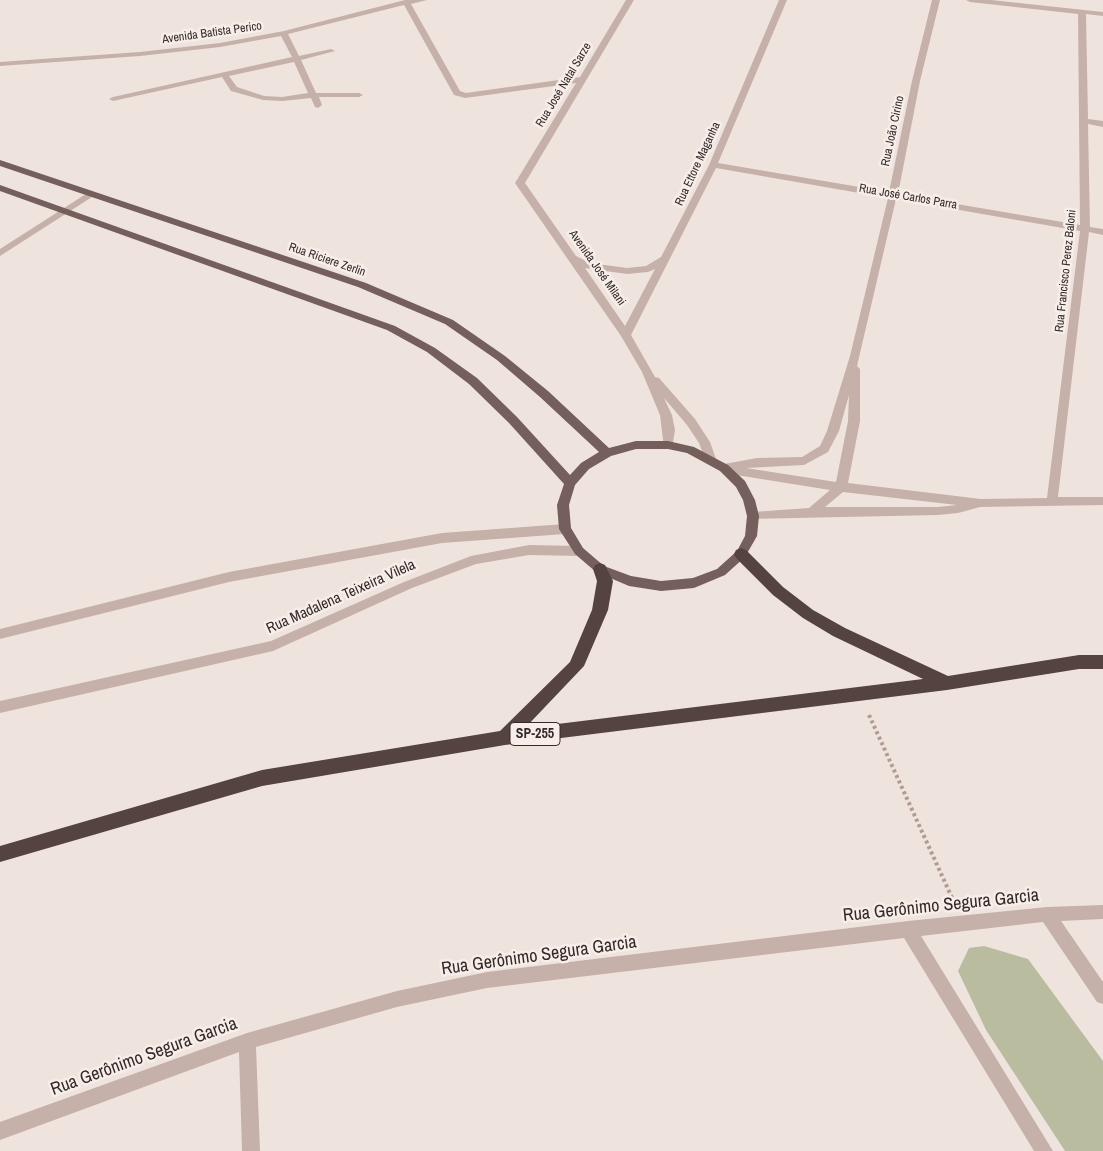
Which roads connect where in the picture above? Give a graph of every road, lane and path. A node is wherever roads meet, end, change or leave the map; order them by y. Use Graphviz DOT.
graph roads {
  1 [pos="423,0"];
  2 [pos="630,0"];
  3 [pos="783,0"];
  4 [pos="936,0"];
  5 [pos="970,0"];
  6 [pos="406,2"];
  7 [pos="1082,11"];
  8 [pos="1103,14"];
  9 [pos="284,33"];
  10 [pos="331,52"];
  11 [pos="296,59"];
  12 [pos="0,64"];
  13 [pos="224,75"];
  14 [pos="583,79"];
  15 [pos="314,95"];
  16 [pos="359,95"];
  17 [pos="113,99"];
  18 [pos="318,105"];
  19 [pos="1085,121"];
  20 [pos="1103,124"];
  21 [pos="0,163"];
  22 [pos="714,165"];
  23 [pos="520,183"];
  24 [pos="0,188"];
  25 [pos="90,194"];
  26 [pos="893,194"];
  27 [pos="66,211"];
  28 [pos="1085,228"];
  29 [pos="1103,232"];
  30 [pos="0,253"];
  31 [pos="572,257"];
  32 [pos="665,259"];
  33 [pos="626,334"];
  34 [pos="856,356"];
  35 [pos="647,372"];
  36 [pos="668,445"];
  37 [pos="607,453"];
  38 [pos="710,459"];
  39 [pos="726,469"];
  40 [pos="570,483"];
  41 [pos="841,487"];
  42 [pos="1103,501"];
  43 [pos="1052,502"];
  44 [pos="982,503"];
  45 [pos="812,512"];
  46 [pos="753,516"];
  47 [pos="566,528"];
  48 [pos="578,551"];
  49 [pos="741,554"];
  50 [pos="600,569"];
  51 [pos="0,634"];
  52 [pos="1103,662"];
  53 [pos="947,682"];
  54 [pos="860,694"];
  55 [pos="0,707"];
  56 [pos="505,738"];
  57 [pos="0,854"];
  58 [pos="1103,912"];
  59 [pos="1047,914"];
  60 [pos="963,923"];
  61 [pos="908,929"];
  62 [pos="1103,996"];
  63 [pos="247,1041"];
  64 [pos="0,1131"];
  65 [pos="251,1151"];
  66 [pos="1044,1151"];
  1 -- 6 [label="street, Avenida Batista Perico"];
  2 -- 14 [label="street, Rua José Natal Sarze"];
  3 -- 22 [label="street, Rua Ettore Maganha"];
  4 -- 26 [label="street, Rua João Cirino"];
  5 -- 7 [label="street"];
  6 -- 9 [label="street, Avenida Batista Perico"];
  6 -- 14 [label="street"];
  7 -- 8 [label="street"];
  7 -- 19 [label="street, Rua Francisco Perez Baloni"];
  9 -- 11 [label="street"];
  9 -- 12 [label="street, Avenida Batista Perico"];
  10 -- 11 [label="street"];
  11 -- 13 [label="street"];
  11 -- 15 [label="street"];
  13 -- 15 [label="street"];
  13 -- 17 [label="street"];
  14 -- 23 [label="street, Rua José Natal Sarze"];
  15 -- 16 [label="street"];
  15 -- 18 [label="street"];
  19 -- 20 [label="street"];
  19 -- 28 [label="street, Rua Francisco Perez Baloni"];
  21 -- 25 [label="main road, Rua Riciere Zerlin"];
  22 -- 26 [label="street, Rua José Carlos Parra"];
  22 -- 32 [label="street, Rua Ettore Maganha"];
  23 -- 31 [label="street, Avenida José Milani"];
  24 -- 27 [label="main road"];
  25 -- 27 [label="street"];
  25 -- 37 [label="main road, Rua Riciere Zerlin"];
  26 -- 28 [label="street, Rua José Carlos Parra"];
  26 -- 34 [label="street, Rua João Cirino"];
  27 -- 30 [label="street"];
  27 -- 40 [label="main road"];
  28 -- 29 [label="street, Rua José Carlos Parra"];
  28 -- 43 [label="street, Rua Francisco Perez Baloni"];
  31 -- 32 [label="street"];
  31 -- 33 [label="street, Avenida José Milani"];
  32 -- 33 [label="street, Rua Ettore Maganha"];
  33 -- 35 [label="street, Avenida José Milani"];
  34 -- 39 [label="street"];
  34 -- 41 [label="street"];
  35 -- 36 [label="street, Avenida José Milani"];
  35 -- 38 [label="street, Avenida José Milani"];
  36 -- 37 [label="main road"];
  36 -- 38 [label="main road"];
  37 -- 40 [label="main road"];
  38 -- 39 [label="main road"];
  39 -- 41 [label="street"];
  39 -- 46 [label="main road"];
  40 -- 47 [label="main road"];
  41 -- 44 [label="street"];
  41 -- 45 [label="street"];
  42 -- 43 [label="street"];
  43 -- 44 [label="street"];
  44 -- 45 [label="street"];
  45 -- 46 [label="street"];
  46 -- 49 [label="main road"];
  47 -- 48 [label="main road"];
  47 -- 51 [label="street, Rua Madalena Teixeira Vilela"];
  48 -- 50 [label="main road"];
  48 -- 55 [label="street, Rua Madalena Teixeira Vilela"];
  49 -- 50 [label="main road"];
  49 -- 53 [label="highway"];
  50 -- 56 [label="highway"];
  52 -- 53 [label="highway, SP-255"];
  53 -- 54 [label="highway, SP-255"];
  54 -- 56 [label="highway, SP-255"];
  54 -- 60 [label="path"];
  56 -- 57 [label="highway, SP-255"];
  58 -- 59 [label="street, Rua Gerônimo Segura Garcia"];
  59 -- 60 [label="street, Rua Gerônimo Segura Garcia"];
  59 -- 62 [label="street"];
  60 -- 61 [label="street, Rua Gerônimo Segura Garcia"];
  61 -- 63 [label="street, Rua Gerônimo Segura Garcia"];
  61 -- 66 [label="street"];
  63 -- 64 [label="street, Rua Gerônimo Segura Garcia"];
  63 -- 65 [label="street"];
}
